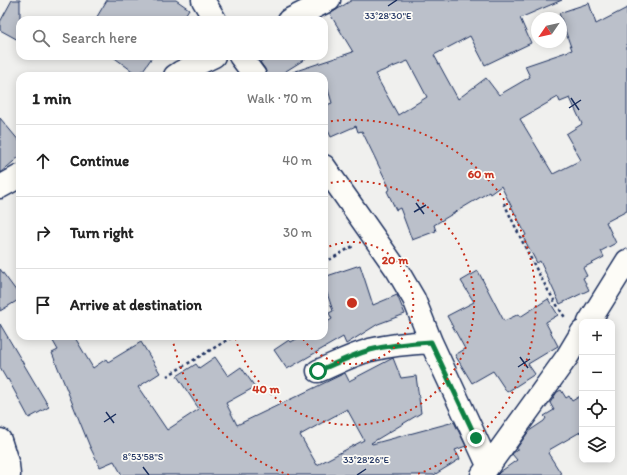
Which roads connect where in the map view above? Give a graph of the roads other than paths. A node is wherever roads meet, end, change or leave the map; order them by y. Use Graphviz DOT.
graph roads {
  1 [pos="202,0"];
  2 [pos="329,0"];
  3 [pos="212,16"];
  4 [pos="297,16"];
  5 [pos="206,60"];
  6 [pos="243,60"];
  7 [pos="181,72"];
  8 [pos="252,72"];
  9 [pos="328,172"];
  10 [pos="16,178"];
  11 [pos="0,187"];
  12 [pos="627,261"];
  13 [pos="590,319"];
  14 [pos="579,337"];
  15 [pos="431,342"];
  16 [pos="318,371"];
  17 [pos="0,440"];
  18 [pos="6,469"];
  19 [pos="485,470"];
  1 -- 3 [label="street"];
  2 -- 4 [label="street"];
  5 -- 7 [label="street"];
  6 -- 8 [label="street"];
  9 -- 15 [label="street"];
  10 -- 11 [label="street"];
  12 -- 13 [label="street"];
  14 -- 19 [label="street"];
  15 -- 16 [label="street"];
  15 -- 19 [label="street"];
  17 -- 18 [label="street"];
}
